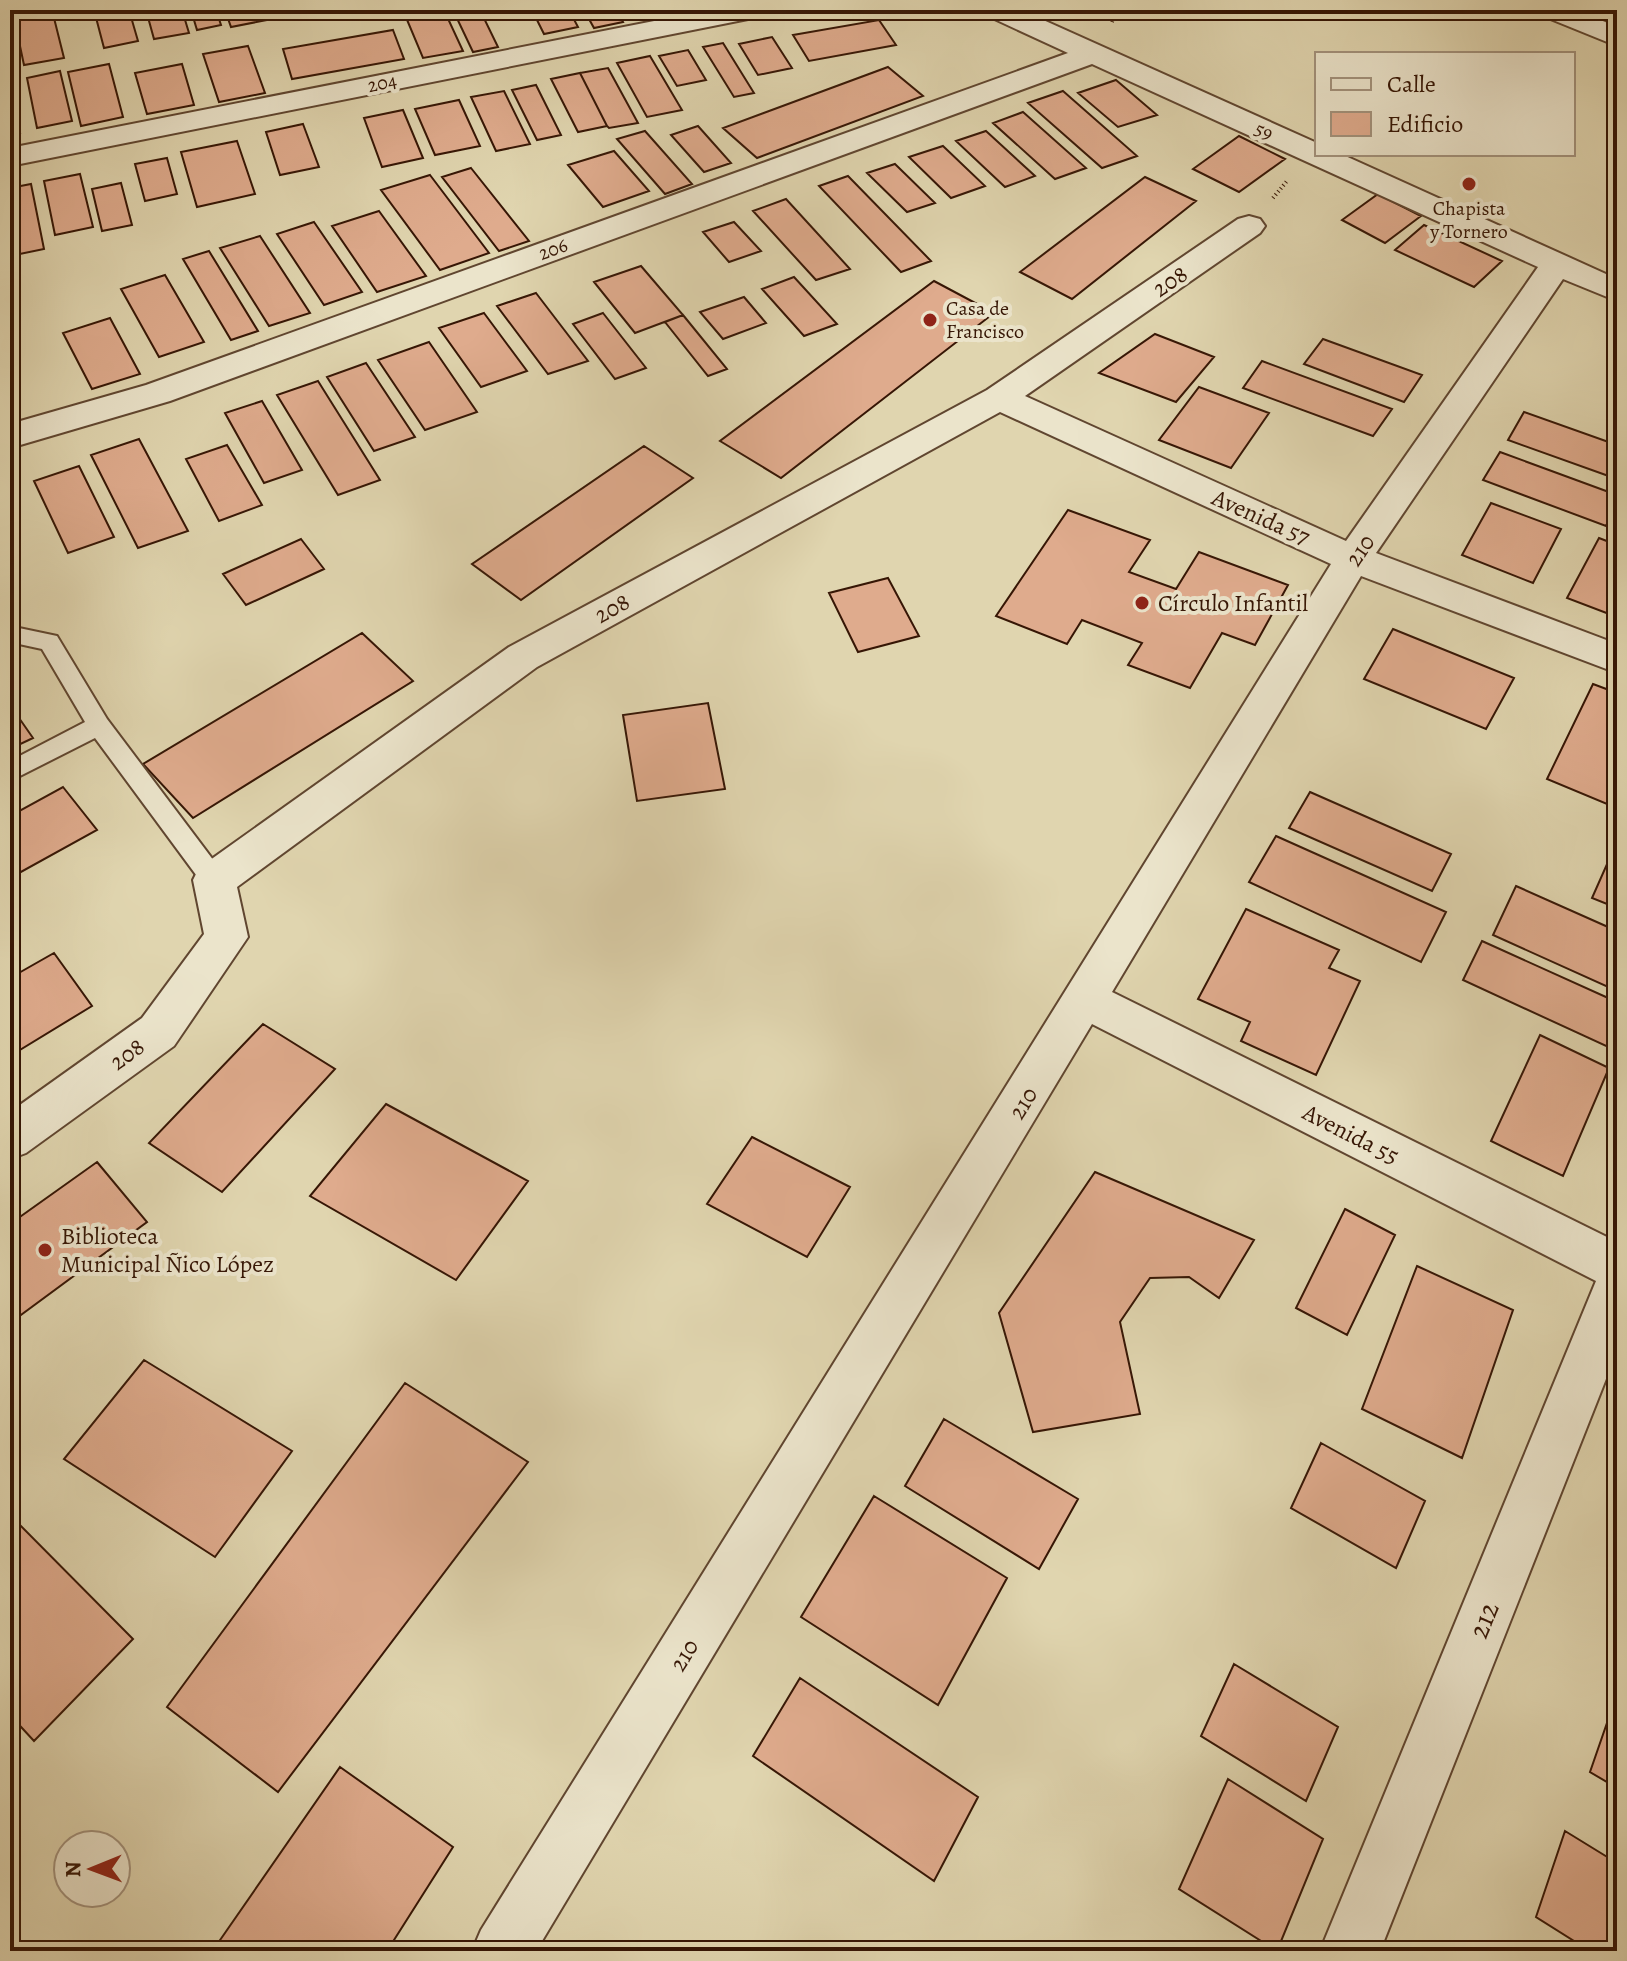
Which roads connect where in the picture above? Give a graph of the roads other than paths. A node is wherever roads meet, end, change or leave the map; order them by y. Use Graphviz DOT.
graph roads {
  1 [pos="753,10"];
  2 [pos="998,10"];
  3 [pos="1553,10"];
  4 [pos="1603,10"];
  5 [pos="1617,23"];
  6 [pos="1617,37"];
  7 [pos="1094,53"];
  8 [pos="1315,155"];
  9 [pos="1318,156"];
  10 [pos="10,157"];
  11 [pos="1249,226"];
  12 [pos="1557,263"];
  13 [pos="1617,291"];
  14 [pos="999,398"];
  15 [pos="10,436"];
  16 [pos="1353,559"];
  17 [pos="10,639"];
  18 [pos="1617,659"];
  19 [pos="99,725"];
  20 [pos="10,772"];
  21 [pos="214,880"];
  22 [pos="1086,1000"];
  23 [pos="10,1138"];
  24 [pos="1617,1267"];
  25 [pos="1617,1289"];
  26 [pos="502,1951"];
  27 [pos="1350,1951"];
  1 -- 10 [label="street, 204"];
  2 -- 7 [label="street, 59"];
  3 -- 6 [label="street"];
  4 -- 5 [label="street"];
  7 -- 8 [label="street, 59"];
  7 -- 15 [label="street, 206"];
  9 -- 12 [label="street, 59"];
  11 -- 14 [label="street, 208"];
  12 -- 13 [label="street, 59"];
  12 -- 16 [label="street, 210"];
  14 -- 16 [label="street, Avenida 57"];
  14 -- 21 [label="street, 208"];
  16 -- 18 [label="street, Avenida 57"];
  16 -- 22 [label="street, 210"];
  17 -- 19 [label="lane"];
  19 -- 20 [label="lane"];
  19 -- 21 [label="lane"];
  21 -- 23 [label="street, 208"];
  22 -- 24 [label="street, Avenida 55"];
  22 -- 26 [label="street, 210"];
  25 -- 27 [label="street, 212"];
}
